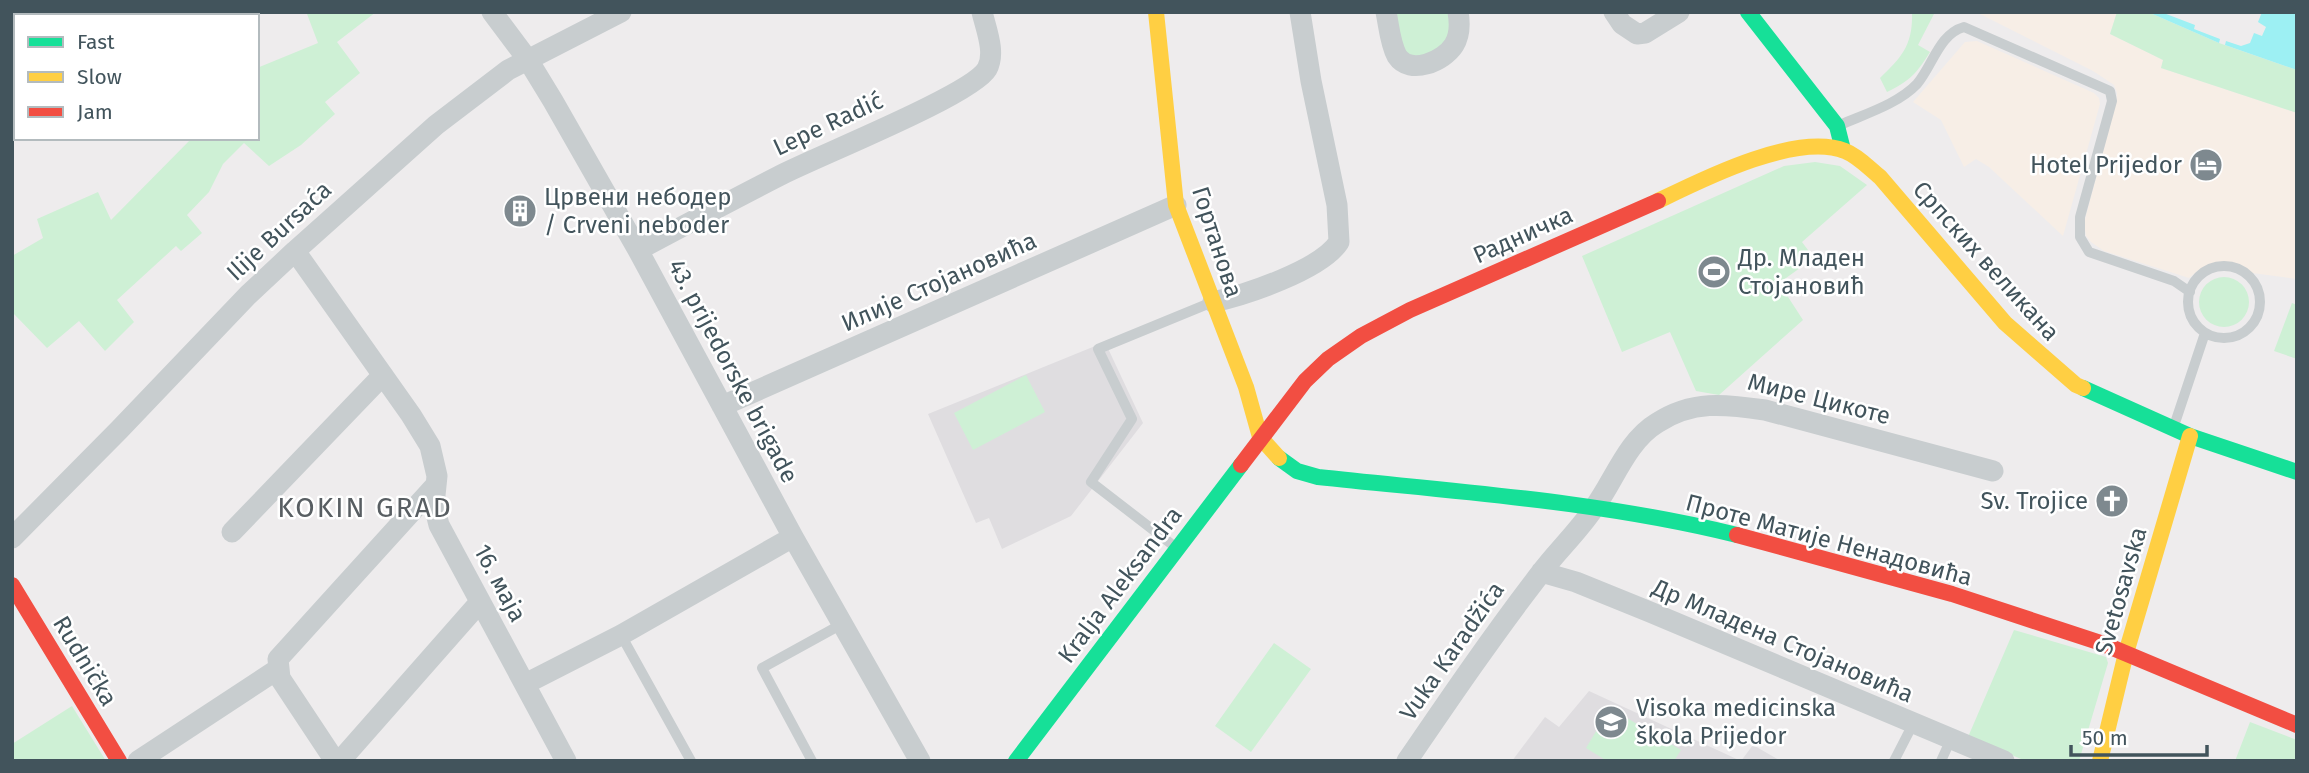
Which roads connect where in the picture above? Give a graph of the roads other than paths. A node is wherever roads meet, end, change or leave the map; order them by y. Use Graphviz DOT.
graph roads {
  1 [pos="621,12"];
  2 [pos="982,12"];
  3 [pos="1156,12"];
  4 [pos="1300,12"];
  5 [pos="1386,12"];
  6 [pos="1458,12"];
  7 [pos="1614,12"];
  8 [pos="1679,12"];
  9 [pos="1748,12"];
  10 [pos="497,16"];
  11 [pos="528,60"];
  12 [pos="1837,126"];
  13 [pos="1843,149"];
  14 [pos="1176,205"];
  15 [pos="638,250"];
  16 [pos="295,251"];
  17 [pos="2190,292"];
  18 [pos="1213,302"];
  19 [pos="2205,333"];
  20 [pos="383,375"];
  21 [pos="722,406"];
  22 [pos="2173,429"];
  23 [pos="2190,436"];
  24 [pos="1260,437"];
  25 [pos="1993,471"];
  26 [pos="2297,472"];
  27 [pos="434,487"];
  28 [pos="1594,509"];
  29 [pos="232,532"];
  30 [pos="793,537"];
  31 [pos="12,538"];
  32 [pos="1177,547"];
  33 [pos="1541,572"];
  34 [pos="12,585"];
  35 [pos="480,601"];
  36 [pos="842,624"];
  37 [pos="621,635"];
  38 [pos="2126,653"];
  39 [pos="278,669"];
  40 [pos="525,684"];
  41 [pos="1913,724"];
  42 [pos="2297,724"];
  43 [pos="1951,739"];
  44 [pos="119,761"];
  45 [pos="138,761"];
  46 [pos="335,761"];
  47 [pos="340,761"];
  48 [pos="566,761"];
  49 [pos="691,761"];
  50 [pos="812,761"];
  51 [pos="920,761"];
  52 [pos="1016,761"];
  53 [pos="1406,761"];
  54 [pos="1894,761"];
  55 [pos="1941,761"];
  56 [pos="2004,761"];
  57 [pos="2100,761"];
  1 -- 11 [label="street, Ilije Bursaća"];
  2 -- 15 [label="street, Lepe Radić"];
  3 -- 14 [label="street, Гортанова"];
  4 -- 18 [label="street"];
  5 -- 6 [label="street"];
  7 -- 8 [label="street"];
  9 -- 12 [label="street"];
  10 -- 11 [label="street, 43. prijedorske brigade"];
  11 -- 15 [label="street, 43. prijedorske brigade"];
  11 -- 16 [label="street, Ilije Bursaća"];
  12 -- 13 [label="street"];
  12 -- 17 [label="lane"];
  13 -- 22 [label="street, Српских великана"];
  13 -- 24 [label="street, Радничка"];
  14 -- 18 [label="street, Гортанова"];
  14 -- 21 [label="street, Илије Стојановића"];
  15 -- 21 [label="street, 43. prijedorske brigade"];
  16 -- 20 [label="street, 16. маја"];
  16 -- 31 [label="street, Ilije Bursaća"];
  17 -- 19 [label="lane"];
  17 -- 19 [label="lane"];
  18 -- 24 [label="street, Гортанова"];
  18 -- 32 [label="lane"];
  19 -- 22 [label="lane"];
  20 -- 27 [label="street, 16. маја"];
  20 -- 29 [label="street"];
  21 -- 30 [label="street, 43. prijedorske brigade"];
  22 -- 23 [label="street, Српских великана"];
  23 -- 26 [label="street, Српских великана"];
  23 -- 38 [label="street, Svetosavska"];
  24 -- 28 [label="street, Проте Матије Ненадовића"];
  24 -- 32 [label="street, Kralja Aleksandra"];
  25 -- 28 [label="street, Мире Цикоте"];
  27 -- 35 [label="street, 16. маја"];
  27 -- 39 [label="street"];
  28 -- 33 [label="street, Мире Цикоте"];
  28 -- 38 [label="street, Проте Матије Ненадовића"];
  30 -- 36 [label="street, 43. prijedorske brigade"];
  30 -- 37 [label="street"];
  32 -- 52 [label="street, Kralja Aleksandra"];
  33 -- 41 [label="street, Др Младена Стојановића"];
  33 -- 53 [label="street, Vuka Karadžića"];
  34 -- 44 [label="street, Rudnička"];
  35 -- 40 [label="street, 16. маја"];
  35 -- 47 [label="street"];
  36 -- 50 [label="lane"];
  36 -- 51 [label="street, 43. prijedorske brigade"];
  37 -- 40 [label="street"];
  37 -- 49 [label="lane"];
  38 -- 42 [label="street, Проте Матије Ненадовића"];
  38 -- 57 [label="street, Svetosavska"];
  39 -- 45 [label="street"];
  39 -- 46 [label="street"];
  40 -- 48 [label="street, 16. маја"];
  41 -- 43 [label="street, Др Младена Стојановића"];
  41 -- 54 [label="lane"];
  43 -- 55 [label="lane"];
  43 -- 56 [label="street, Др Младена Стојановића"];
}
